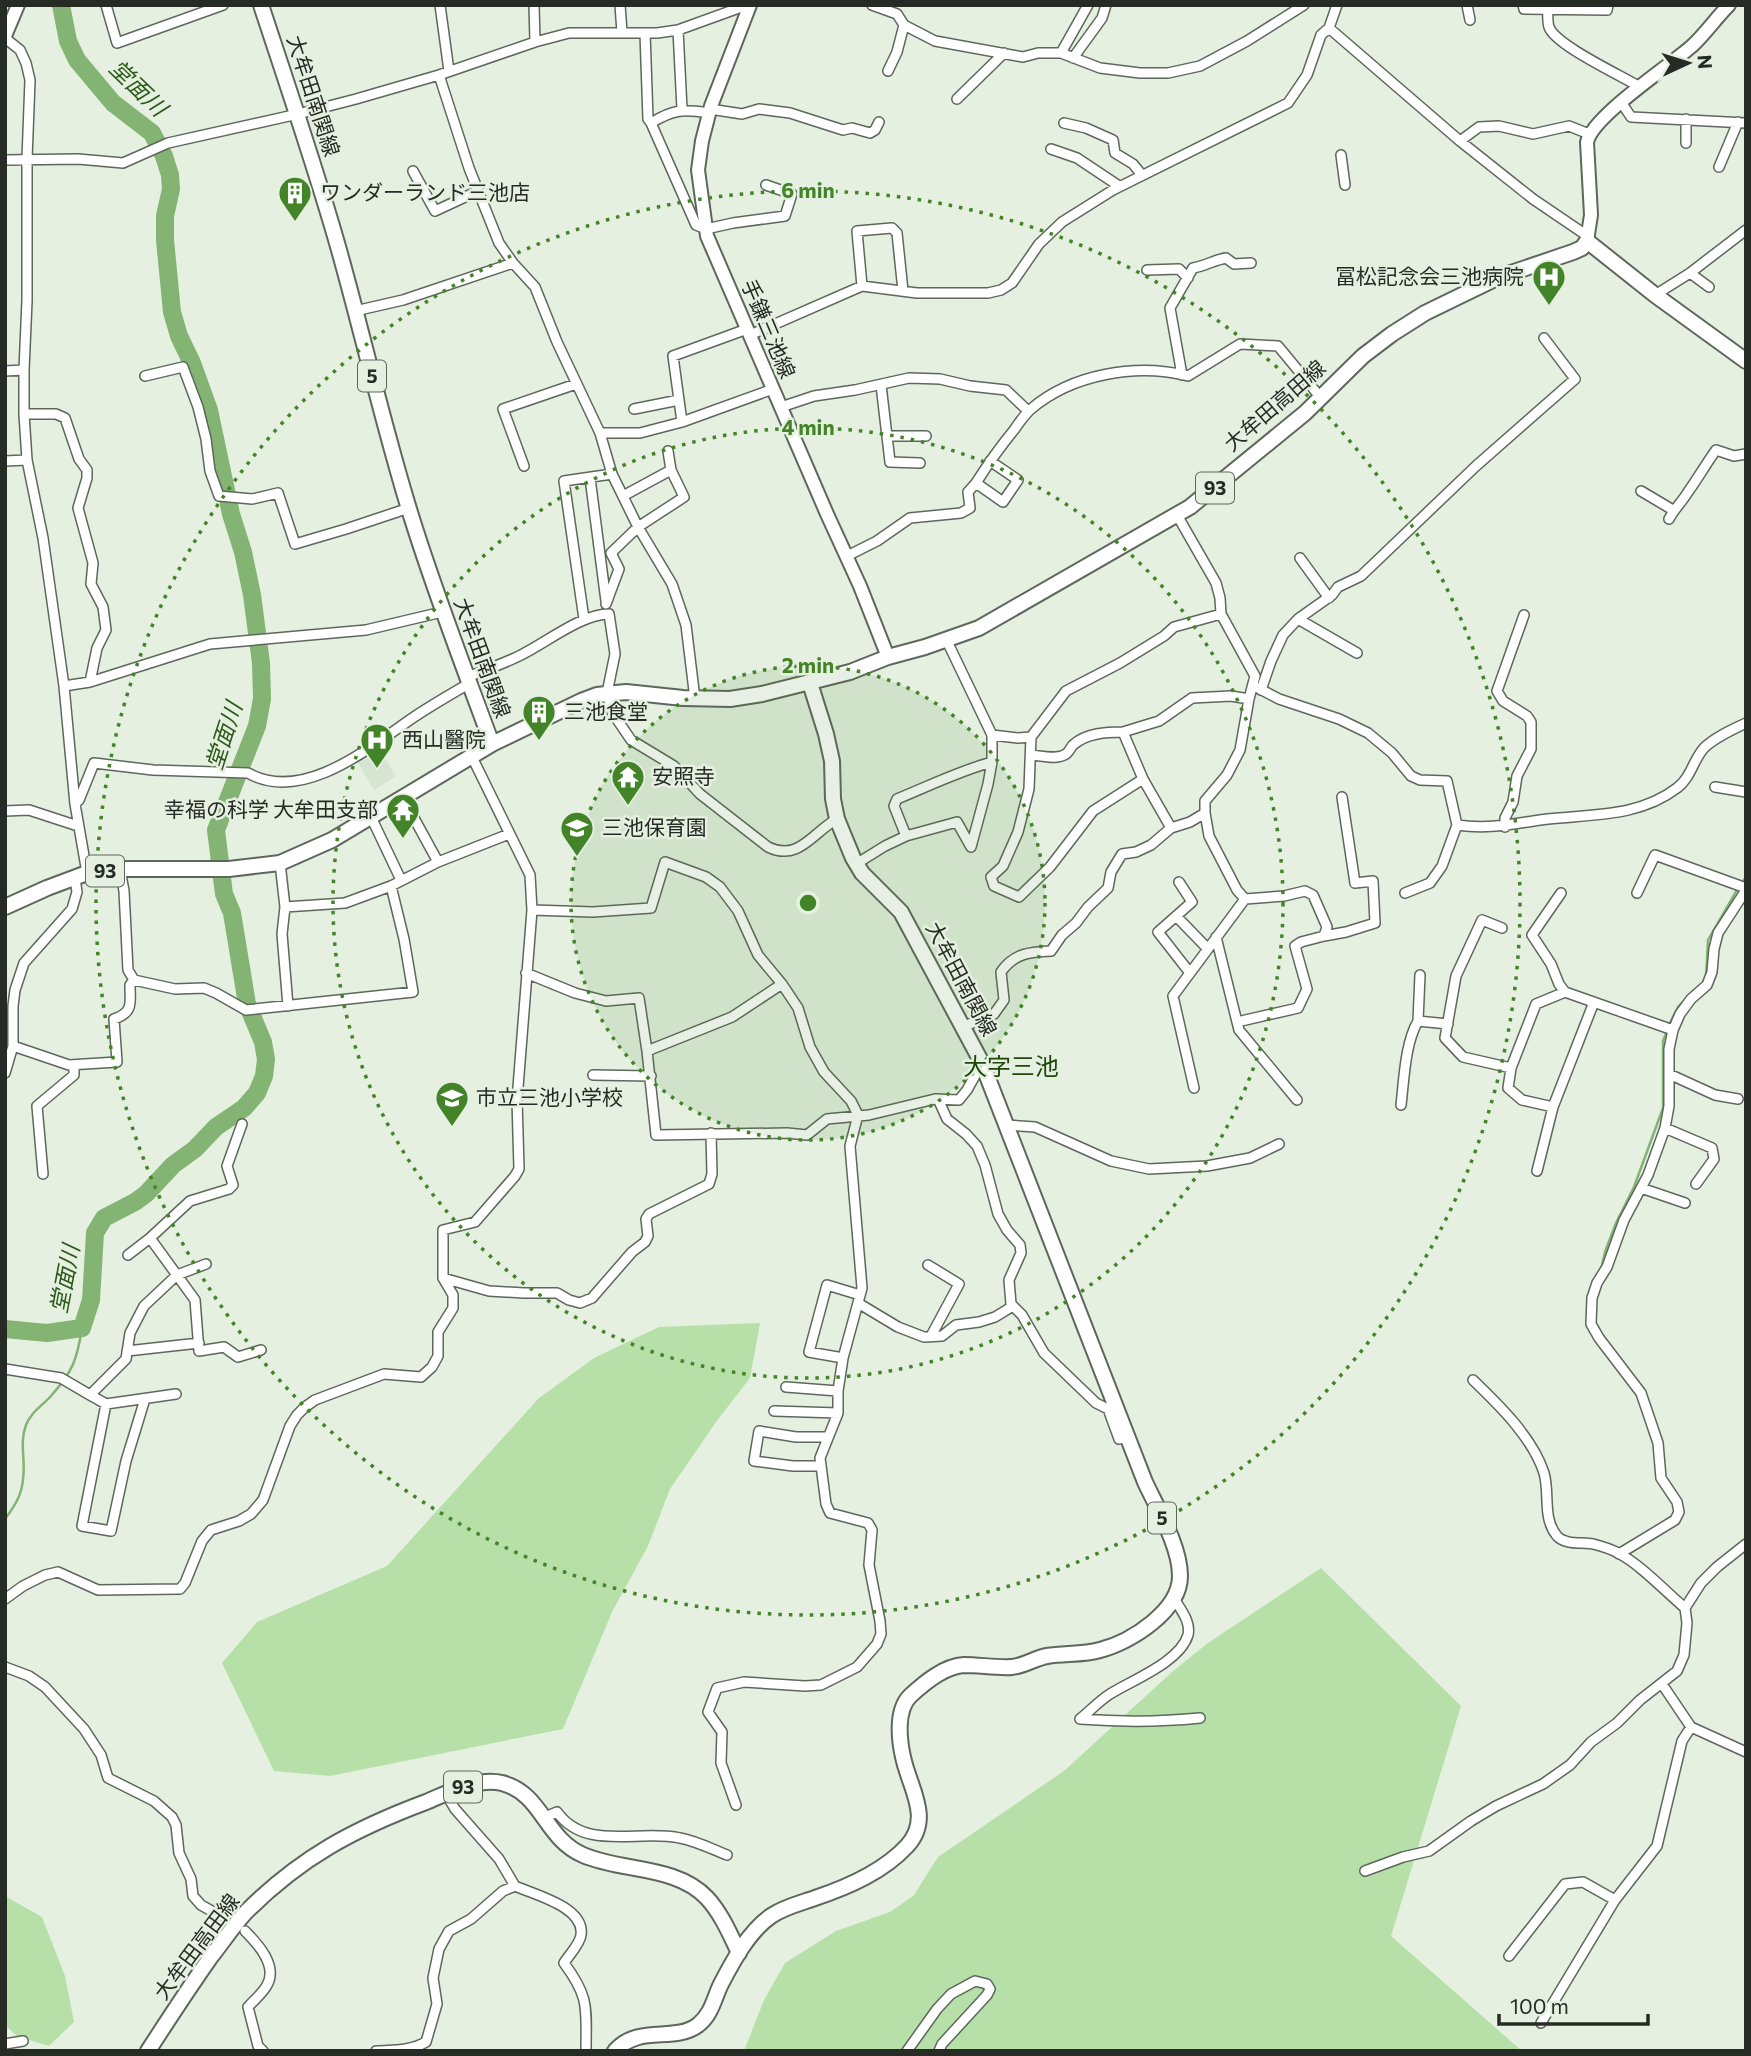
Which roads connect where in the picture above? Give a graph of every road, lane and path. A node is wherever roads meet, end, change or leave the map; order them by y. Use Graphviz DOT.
graph roads {
  1 [pos="18,5"];
  2 [pos="107,5"];
  3 [pos="223,5"];
  4 [pos="261,5"];
  5 [pos="440,5"];
  6 [pos="534,5"];
  7 [pos="620,5"];
  8 [pos="748,5"];
  9 [pos="872,5"];
  10 [pos="1088,5"];
  11 [pos="1106,5"];
  12 [pos="1304,5"];
  13 [pos="1337,5"];
  14 [pos="1467,5"];
  15 [pos="1523,5"];
  16 [pos="1608,5"];
  17 [pos="1729,5"];
  18 [pos="1548,8"];
  19 [pos="1470,20"];
  20 [pos="904,25"];
  21 [pos="1329,28"];
  22 [pos="678,30"];
  23 [pos="622,32"];
  24 [pos="645,33"];
  25 [pos="5,37"];
  26 [pos="535,42"];
  27 [pos="1062,53"];
  28 [pos="1004,54"];
  29 [pos="1073,58"];
  30 [pos="449,71"];
  31 [pos="888,71"];
  32 [pos="439,75"];
  33 [pos="1640,87"];
  34 [pos="957,99"];
  35 [pos="1621,102"];
  36 [pos="682,109"];
  37 [pos="709,111"];
  38 [pos="298,114"];
  39 [pos="1686,119"];
  40 [pos="652,122"];
  41 [pos="879,122"];
  42 [pos="1742,122"];
  43 [pos="1064,123"];
  44 [pos="1589,134"];
  45 [pos="1460,141"];
  46 [pos="1686,143"];
  47 [pos="1051,149"];
  48 [pos="1341,155"];
  49 [pos="27,159"];
  50 [pos="5,160"];
  51 [pos="1719,167"];
  52 [pos="413,171"];
  53 [pos="1142,175"];
  54 [pos="766,185"];
  55 [pos="1345,185"];
  56 [pos="1119,186"];
  57 [pos="478,191"];
  58 [pos="706,229"];
  59 [pos="1746,230"];
  60 [pos="1588,239"];
  61 [pos="1251,262"];
  62 [pos="513,263"];
  63 [pos="1147,270"];
  64 [pos="1690,273"];
  65 [pos="1188,278"];
  66 [pos="862,286"];
  67 [pos="1709,287"];
  68 [pos="903,291"];
  69 [pos="1655,295"];
  70 [pos="355,311"];
  71 [pos="748,332"];
  72 [pos="1544,338"];
  73 [pos="1746,347"];
  74 [pos="1727,348"];
  75 [pos="1746,361"];
  76 [pos="24,370"];
  77 [pos="5,371"];
  78 [pos="1182,375"];
  79 [pos="145,376"];
  80 [pos="576,384"];
  81 [pos="880,385"];
  82 [pos="774,389"];
  83 [pos="1321,398"];
  84 [pos="679,400"];
  85 [pos="781,407"];
  86 [pos="634,409"];
  87 [pos="1028,411"];
  88 [pos="24,414"];
  89 [pos="682,422"];
  90 [pos="600,433"];
  91 [pos="887,436"];
  92 [pos="926,436"];
  93 [pos="668,451"];
  94 [pos="1746,454"];
  95 [pos="27,460"];
  96 [pos="5,461"];
  97 [pos="990,461"];
  98 [pos="920,463"];
  99 [pos="524,466"];
  100 [pos="671,470"];
  101 [pos="611,474"];
  102 [pos="590,478"];
  103 [pos="976,483"];
  104 [pos="1641,491"];
  105 [pos="623,496"];
  106 [pos="409,508"];
  107 [pos="1177,515"];
  108 [pos="638,527"];
  109 [pos="847,556"];
  110 [pos="1300,558"];
  111 [pos="1329,597"];
  112 [pos="606,604"];
  113 [pos="442,612"];
  114 [pos="610,614"];
  115 [pos="1221,614"];
  116 [pos="1524,615"];
  117 [pos="584,619"];
  118 [pos="1298,619"];
  119 [pos="946,639"];
  120 [pos="1357,653"];
  121 [pos="888,657"];
  122 [pos="468,680"];
  123 [pos="90,682"];
  124 [pos="810,683"];
  125 [pos="64,685"];
  126 [pos="1257,688"];
  127 [pos="607,693"];
  128 [pos="695,699"];
  129 [pos="1249,699"];
  130 [pos="1746,723"];
  131 [pos="1124,732"];
  132 [pos="992,735"];
  133 [pos="1031,737"];
  134 [pos="492,744"];
  135 [pos="1031,755"];
  136 [pos="472,757"];
  137 [pos="992,762"];
  138 [pos="1143,779"];
  139 [pos="1715,787"];
  140 [pos="1746,792"];
  141 [pos="1342,797"];
  142 [pos="403,798"];
  143 [pos="75,804"];
  144 [pos="5,811"];
  145 [pos="1205,813"];
  146 [pos="371,817"];
  147 [pos="837,819"];
  148 [pos="1457,825"];
  149 [pos="79,826"];
  150 [pos="1505,827"];
  151 [pos="1171,828"];
  152 [pos="509,834"];
  153 [pos="906,836"];
  154 [pos="439,862"];
  155 [pos="280,863"];
  156 [pos="856,864"];
  157 [pos="120,869"];
  158 [pos="81,876"];
  159 [pos="401,880"];
  160 [pos="1179,882"];
  161 [pos="391,886"];
  162 [pos="1746,889"];
  163 [pos="1405,893"];
  164 [pos="1561,893"];
  165 [pos="1637,893"];
  166 [pos="1245,899"];
  167 [pos="5,907"];
  168 [pos="285,907"];
  169 [pos="532,910"];
  170 [pos="1176,916"];
  171 [pos="1502,928"];
  172 [pos="1324,936"];
  173 [pos="1216,937"];
  174 [pos="1208,949"];
  175 [pos="526,973"];
  176 [pos="1190,973"];
  177 [pos="1420,975"];
  178 [pos="134,980"];
  179 [pos="782,984"];
  180 [pos="1565,992"];
  181 [pos="1594,1002"];
  182 [pos="288,1006"];
  183 [pos="1418,1021"];
  184 [pos="1237,1022"];
  185 [pos="1448,1024"];
  186 [pos="962,1027"];
  187 [pos="1673,1030"];
  188 [pos="13,1046"];
  189 [pos="647,1051"];
  190 [pos="982,1063"];
  191 [pos="74,1065"];
  192 [pos="1511,1068"];
  193 [pos="5,1073"];
  194 [pos="593,1074"];
  195 [pos="1669,1074"];
  196 [pos="651,1076"];
  197 [pos="1194,1088"];
  198 [pos="938,1099"];
  199 [pos="1738,1099"];
  200 [pos="1297,1100"];
  201 [pos="1401,1105"];
  202 [pos="1553,1107"];
  203 [pos="858,1115"];
  204 [pos="242,1124"];
  205 [pos="1007,1125"];
  206 [pos="1665,1128"];
  207 [pos="711,1133"];
  208 [pos="1279,1144"];
  209 [pos="1537,1171"];
  210 [pos="43,1174"];
  211 [pos="1696,1184"];
  212 [pos="1641,1188"];
  213 [pos="1685,1203"];
  214 [pos="150,1238"];
  215 [pos="128,1255"];
  216 [pos="206,1264"];
  217 [pos="928,1265"];
  218 [pos="177,1275"];
  219 [pos="443,1278"];
  220 [pos="859,1299"];
  221 [pos="1013,1306"];
  222 [pos="931,1336"];
  223 [pos="199,1343"];
  224 [pos="261,1350"];
  225 [pos="127,1351"];
  226 [pos="843,1358"];
  227 [pos="5,1369"];
  228 [pos="1473,1380"];
  229 [pos="786,1387"];
  230 [pos="838,1391"];
  231 [pos="176,1394"];
  232 [pos="90,1395"];
  233 [pos="145,1399"];
  234 [pos="106,1404"];
  235 [pos="774,1411"];
  236 [pos="838,1413"];
  237 [pos="828,1437"];
  238 [pos="1128,1437"];
  239 [pos="821,1466"];
  240 [pos="1746,1544"];
  241 [pos="1619,1553"];
  242 [pos="5,1599"];
  243 [pos="1175,1600"];
  244 [pos="1685,1608"];
  245 [pos="5,1667"];
  246 [pos="1662,1684"];
  247 [pos="1200,1718"];
  248 [pos="1692,1727"];
  249 [pos="1746,1752"];
  250 [pos="446,1794"];
  251 [pos="736,1805"];
  252 [pos="543,1818"];
  253 [pos="727,1855"];
  254 [pos="1365,1871"];
  255 [pos="515,1886"];
  256 [pos="1615,1900"];
  257 [pos="217,1914"];
  258 [pos="245,1931"];
  259 [pos="739,1953"];
  260 [pos="1509,1956"];
  261 [pos="1541,2023"];
  262 [pos="23,2040"];
  263 [pos="5,2044"];
  264 [pos="148,2051"];
  265 [pos="263,2051"];
  266 [pos="376,2051"];
  267 [pos="586,2051"];
  268 [pos="615,2051"];
  269 [pos="907,2051"];
  270 [pos="939,2051"];
  1 -- 25 [label="main road"];
  2 -- 3 [label="street"];
  4 -- 38 [label="main road, 大牟田南関線 / 5"];
  5 -- 30 [label="street"];
  6 -- 26 [label="street"];
  7 -- 23 [label="street"];
  8 -- 22 [label="street"];
  8 -- 37 [label="main road, 手鎌三池線"];
  9 -- 20 [label="street"];
  10 -- 27 [label="street"];
  11 -- 29 [label="street"];
  12 -- 29 [label="street"];
  13 -- 21 [label="street"];
  14 -- 19 [label="street"];
  15 -- 18 [label="street"];
  16 -- 18 [label="street"];
  17 -- 33 [label="main road"];
  18 -- 33 [label="street"];
  20 -- 28 [label="street"];
  20 -- 31 [label="street"];
  21 -- 45 [label="street"];
  21 -- 53 [label="street"];
  22 -- 24 [label="street"];
  22 -- 36 [label="street"];
  23 -- 24 [label="street"];
  23 -- 26 [label="street"];
  24 -- 40 [label="street"];
  25 -- 49 [label="street"];
  26 -- 30 [label="street"];
  27 -- 28 [label="street"];
  27 -- 29 [label="street"];
  28 -- 34 [label="street"];
  30 -- 32 [label="street"];
  32 -- 38 [label="street"];
  32 -- 57 [label="street"];
  33 -- 35 [label="main road"];
  35 -- 39 [label="street"];
  35 -- 44 [label="main road"];
  36 -- 37 [label="street"];
  36 -- 40 [label="street"];
  37 -- 41 [label="street"];
  37 -- 58 [label="main road, 手鎌三池線"];
  38 -- 49 [label="street"];
  38 -- 70 [label="main road, 大牟田南関線 / 5"];
  39 -- 42 [label="street"];
  39 -- 46 [label="street"];
  40 -- 58 [label="street"];
  42 -- 51 [label="street"];
  43 -- 53 [label="street"];
  44 -- 45 [label="street"];
  44 -- 60 [label="main road"];
  45 -- 60 [label="street"];
  47 -- 56 [label="street"];
  48 -- 55 [label="street"];
  49 -- 50 [label="street"];
  49 -- 76 [label="street"];
  52 -- 57 [label="street"];
  53 -- 56 [label="street"];
  54 -- 58 [label="street"];
  56 -- 68 [label="street"];
  57 -- 62 [label="street"];
  58 -- 71 [label="main road, 手鎌三池線"];
  59 -- 64 [label="street"];
  60 -- 69 [label="main road"];
  60 -- 83 [label="main road, 大牟田高田線 / 93"];
  61 -- 65 [label="street"];
  62 -- 70 [label="street"];
  62 -- 80 [label="street"];
  63 -- 65 [label="street"];
  64 -- 67 [label="street"];
  64 -- 69 [label="street"];
  65 -- 78 [label="street"];
  66 -- 68 [label="street"];
  66 -- 68 [label="street"];
  66 -- 71 [label="street"];
  69 -- 74 [label="main road"];
  70 -- 106 [label="main road, 大牟田南関線 / 5"];
  71 -- 82 [label="main road, 手鎌三池線"];
  71 -- 84 [label="street"];
  72 -- 111 [label="street"];
  73 -- 74 [label="street"];
  74 -- 75 [label="main road"];
  76 -- 77 [label="street"];
  76 -- 88 [label="street"];
  78 -- 83 [label="street"];
  78 -- 87 [label="street"];
  79 -- 106 [label="street"];
  80 -- 90 [label="street"];
  80 -- 99 [label="street"];
  81 -- 85 [label="street"];
  81 -- 87 [label="street"];
  81 -- 91 [label="street"];
  82 -- 85 [label="main road, 手鎌三池線"];
  82 -- 89 [label="street"];
  83 -- 107 [label="main road, 大牟田高田線 / 93"];
  84 -- 86 [label="street"];
  84 -- 89 [label="street"];
  85 -- 109 [label="main road, 手鎌三池線"];
  87 -- 97 [label="street"];
  88 -- 95 [label="street"];
  88 -- 123 [label="street"];
  89 -- 90 [label="street"];
  90 -- 101 [label="street"];
  91 -- 92 [label="street"];
  91 -- 98 [label="street"];
  93 -- 100 [label="street"];
  94 -- 104 [label="street"];
  95 -- 96 [label="street"];
  95 -- 125 [label="street"];
  97 -- 103 [label="street"];
  97 -- 103 [label="street"];
  100 -- 105 [label="street"];
  100 -- 108 [label="street"];
  101 -- 102 [label="street"];
  101 -- 105 [label="street"];
  102 -- 112 [label="street"];
  102 -- 117 [label="street"];
  103 -- 109 [label="street"];
  105 -- 108 [label="street"];
  106 -- 113 [label="main road, 大牟田南関線 / 5"];
  107 -- 115 [label="street"];
  107 -- 119 [label="main road, 大牟田高田線 / 93"];
  108 -- 112 [label="street"];
  108 -- 128 [label="street"];
  109 -- 121 [label="main road, 手鎌三池線"];
  110 -- 111 [label="street"];
  111 -- 118 [label="street"];
  112 -- 114 [label="street"];
  113 -- 122 [label="main road, 大牟田南関線 / 5"];
  113 -- 123 [label="street"];
  114 -- 117 [label="street"];
  114 -- 127 [label="street"];
  115 -- 126 [label="street"];
  115 -- 133 [label="street"];
  116 -- 150 [label="street"];
  117 -- 122 [label="street"];
  118 -- 120 [label="street"];
  118 -- 126 [label="street"];
  119 -- 121 [label="main road, 大牟田高田線 / 93"];
  119 -- 132 [label="street"];
  121 -- 124 [label="main road, 大牟田高田線 / 93"];
  122 -- 134 [label="main road, 大牟田南関線 / 5"];
  122 -- 143 [label="street"];
  123 -- 125 [label="street"];
  124 -- 128 [label="main road, 大牟田南関線"];
  124 -- 147 [label="main road, 大牟田南関線 / 5"];
  125 -- 143 [label="street"];
  126 -- 129 [label="street"];
  126 -- 148 [label="street"];
  127 -- 128 [label="main road, 大牟田南関線"];
  127 -- 134 [label="main road, 大牟田南関線"];
  127 -- 147 [label="street"];
  129 -- 131 [label="street"];
  129 -- 145 [label="street"];
  130 -- 150 [label="street"];
  131 -- 135 [label="street"];
  131 -- 138 [label="street"];
  132 -- 133 [label="street"];
  132 -- 137 [label="street"];
  133 -- 135 [label="street"];
  134 -- 136 [label="main road, 93"];
  135 -- 138 [label="street"];
  136 -- 142 [label="main road, 93"];
  136 -- 152 [label="street"];
  137 -- 153 [label="street"];
  137 -- 153 [label="street"];
  138 -- 151 [label="street"];
  139 -- 140 [label="street"];
  141 -- 172 [label="street"];
  142 -- 146 [label="main road, 93"];
  142 -- 154 [label="street"];
  143 -- 149 [label="street"];
  144 -- 149 [label="street"];
  145 -- 151 [label="street"];
  145 -- 166 [label="street"];
  146 -- 155 [label="main road, 93"];
  146 -- 159 [label="street"];
  147 -- 156 [label="main road, 大牟田南関線 / 5"];
  148 -- 150 [label="street"];
  148 -- 163 [label="street"];
  149 -- 158 [label="street"];
  151 -- 186 [label="street"];
  152 -- 154 [label="street"];
  152 -- 169 [label="street"];
  153 -- 156 [label="street"];
  154 -- 159 [label="street"];
  155 -- 157 [label="main road, 93"];
  155 -- 168 [label="street"];
  156 -- 186 [label="main road, 大牟田南関線 / 5"];
  157 -- 158 [label="main road, 93"];
  157 -- 178 [label="street"];
  158 -- 167 [label="main road, 93"];
  158 -- 188 [label="street"];
  159 -- 161 [label="street"];
  160 -- 170 [label="street"];
  161 -- 168 [label="street"];
  161 -- 182 [label="street"];
  162 -- 165 [label="street"];
  162 -- 187 [label="street"];
  164 -- 180 [label="street"];
  166 -- 172 [label="street"];
  166 -- 173 [label="street"];
  168 -- 182 [label="street"];
  169 -- 175 [label="street"];
  169 -- 179 [label="street"];
  170 -- 174 [label="street"];
  170 -- 176 [label="street"];
  171 -- 185 [label="street"];
  172 -- 184 [label="street"];
  173 -- 174 [label="street"];
  173 -- 184 [label="street"];
  174 -- 176 [label="street"];
  175 -- 189 [label="street"];
  175 -- 219 [label="street"];
  176 -- 197 [label="street"];
  177 -- 183 [label="street"];
  178 -- 182 [label="street"];
  178 -- 191 [label="street"];
  179 -- 189 [label="street"];
  179 -- 203 [label="street"];
  180 -- 181 [label="street"];
  180 -- 192 [label="street"];
  181 -- 187 [label="street"];
  181 -- 202 [label="street"];
  183 -- 185 [label="street"];
  183 -- 201 [label="street"];
  184 -- 200 [label="street"];
  185 -- 192 [label="street"];
  186 -- 190 [label="main road, 大牟田南関線 / 5"];
  187 -- 195 [label="street"];
  188 -- 191 [label="street"];
  188 -- 193 [label="street"];
  189 -- 196 [label="street"];
  190 -- 198 [label="street"];
  190 -- 205 [label="main road, 大牟田南関線 / 5"];
  191 -- 210 [label="street"];
  192 -- 202 [label="street"];
  194 -- 196 [label="street"];
  195 -- 199 [label="street"];
  195 -- 206 [label="street"];
  196 -- 207 [label="street"];
  198 -- 203 [label="street"];
  198 -- 221 [label="street"];
  202 -- 209 [label="street"];
  203 -- 207 [label="street"];
  203 -- 220 [label="street"];
  204 -- 214 [label="street"];
  205 -- 208 [label="street"];
  205 -- 238 [label="main road, 大牟田南関線 / 5"];
  206 -- 211 [label="street"];
  206 -- 212 [label="street"];
  207 -- 219 [label="street"];
  212 -- 213 [label="street"];
  212 -- 241 [label="street"];
  214 -- 215 [label="street"];
  214 -- 218 [label="street"];
  216 -- 218 [label="street"];
  217 -- 222 [label="street"];
  218 -- 223 [label="street"];
  218 -- 225 [label="street"];
  219 -- 242 [label="street"];
  220 -- 222 [label="street"];
  220 -- 226 [label="street"];
  220 -- 226 [label="street"];
  221 -- 222 [label="street"];
  221 -- 238 [label="street"];
  223 -- 224 [label="street"];
  223 -- 225 [label="street"];
  225 -- 232 [label="street"];
  226 -- 230 [label="street"];
  227 -- 232 [label="street"];
  228 -- 241 [label="street"];
  229 -- 230 [label="street"];
  230 -- 236 [label="street"];
  231 -- 233 [label="street"];
  232 -- 234 [label="street"];
  233 -- 234 [label="street"];
  233 -- 234 [label="street"];
  235 -- 236 [label="street"];
  236 -- 237 [label="street"];
  237 -- 239 [label="street"];
  237 -- 239 [label="street"];
  238 -- 243 [label="main road, 大牟田南関線 / 5"];
  239 -- 251 [label="street"];
  240 -- 244 [label="street"];
  241 -- 244 [label="street"];
  243 -- 247 [label="street"];
  243 -- 259 [label="main road"];
  244 -- 246 [label="street"];
  245 -- 257 [label="street"];
  246 -- 248 [label="street"];
  246 -- 254 [label="street"];
  248 -- 249 [label="street"];
  248 -- 256 [label="street"];
  250 -- 252 [label="main road, 大牟田高田線 / 93"];
  250 -- 255 [label="street"];
  250 -- 264 [label="main road, 大牟田高田線 / 93"];
  252 -- 253 [label="street"];
  252 -- 259 [label="main road, 大牟田高田線 / 93"];
  255 -- 266 [label="street"];
  255 -- 267 [label="street"];
  256 -- 260 [label="street"];
  256 -- 261 [label="street"];
  258 -- 265 [label="street"];
  259 -- 268 [label="main road"];
  262 -- 263 [label="street"];
  269 -- 270 [label="street"];
}
